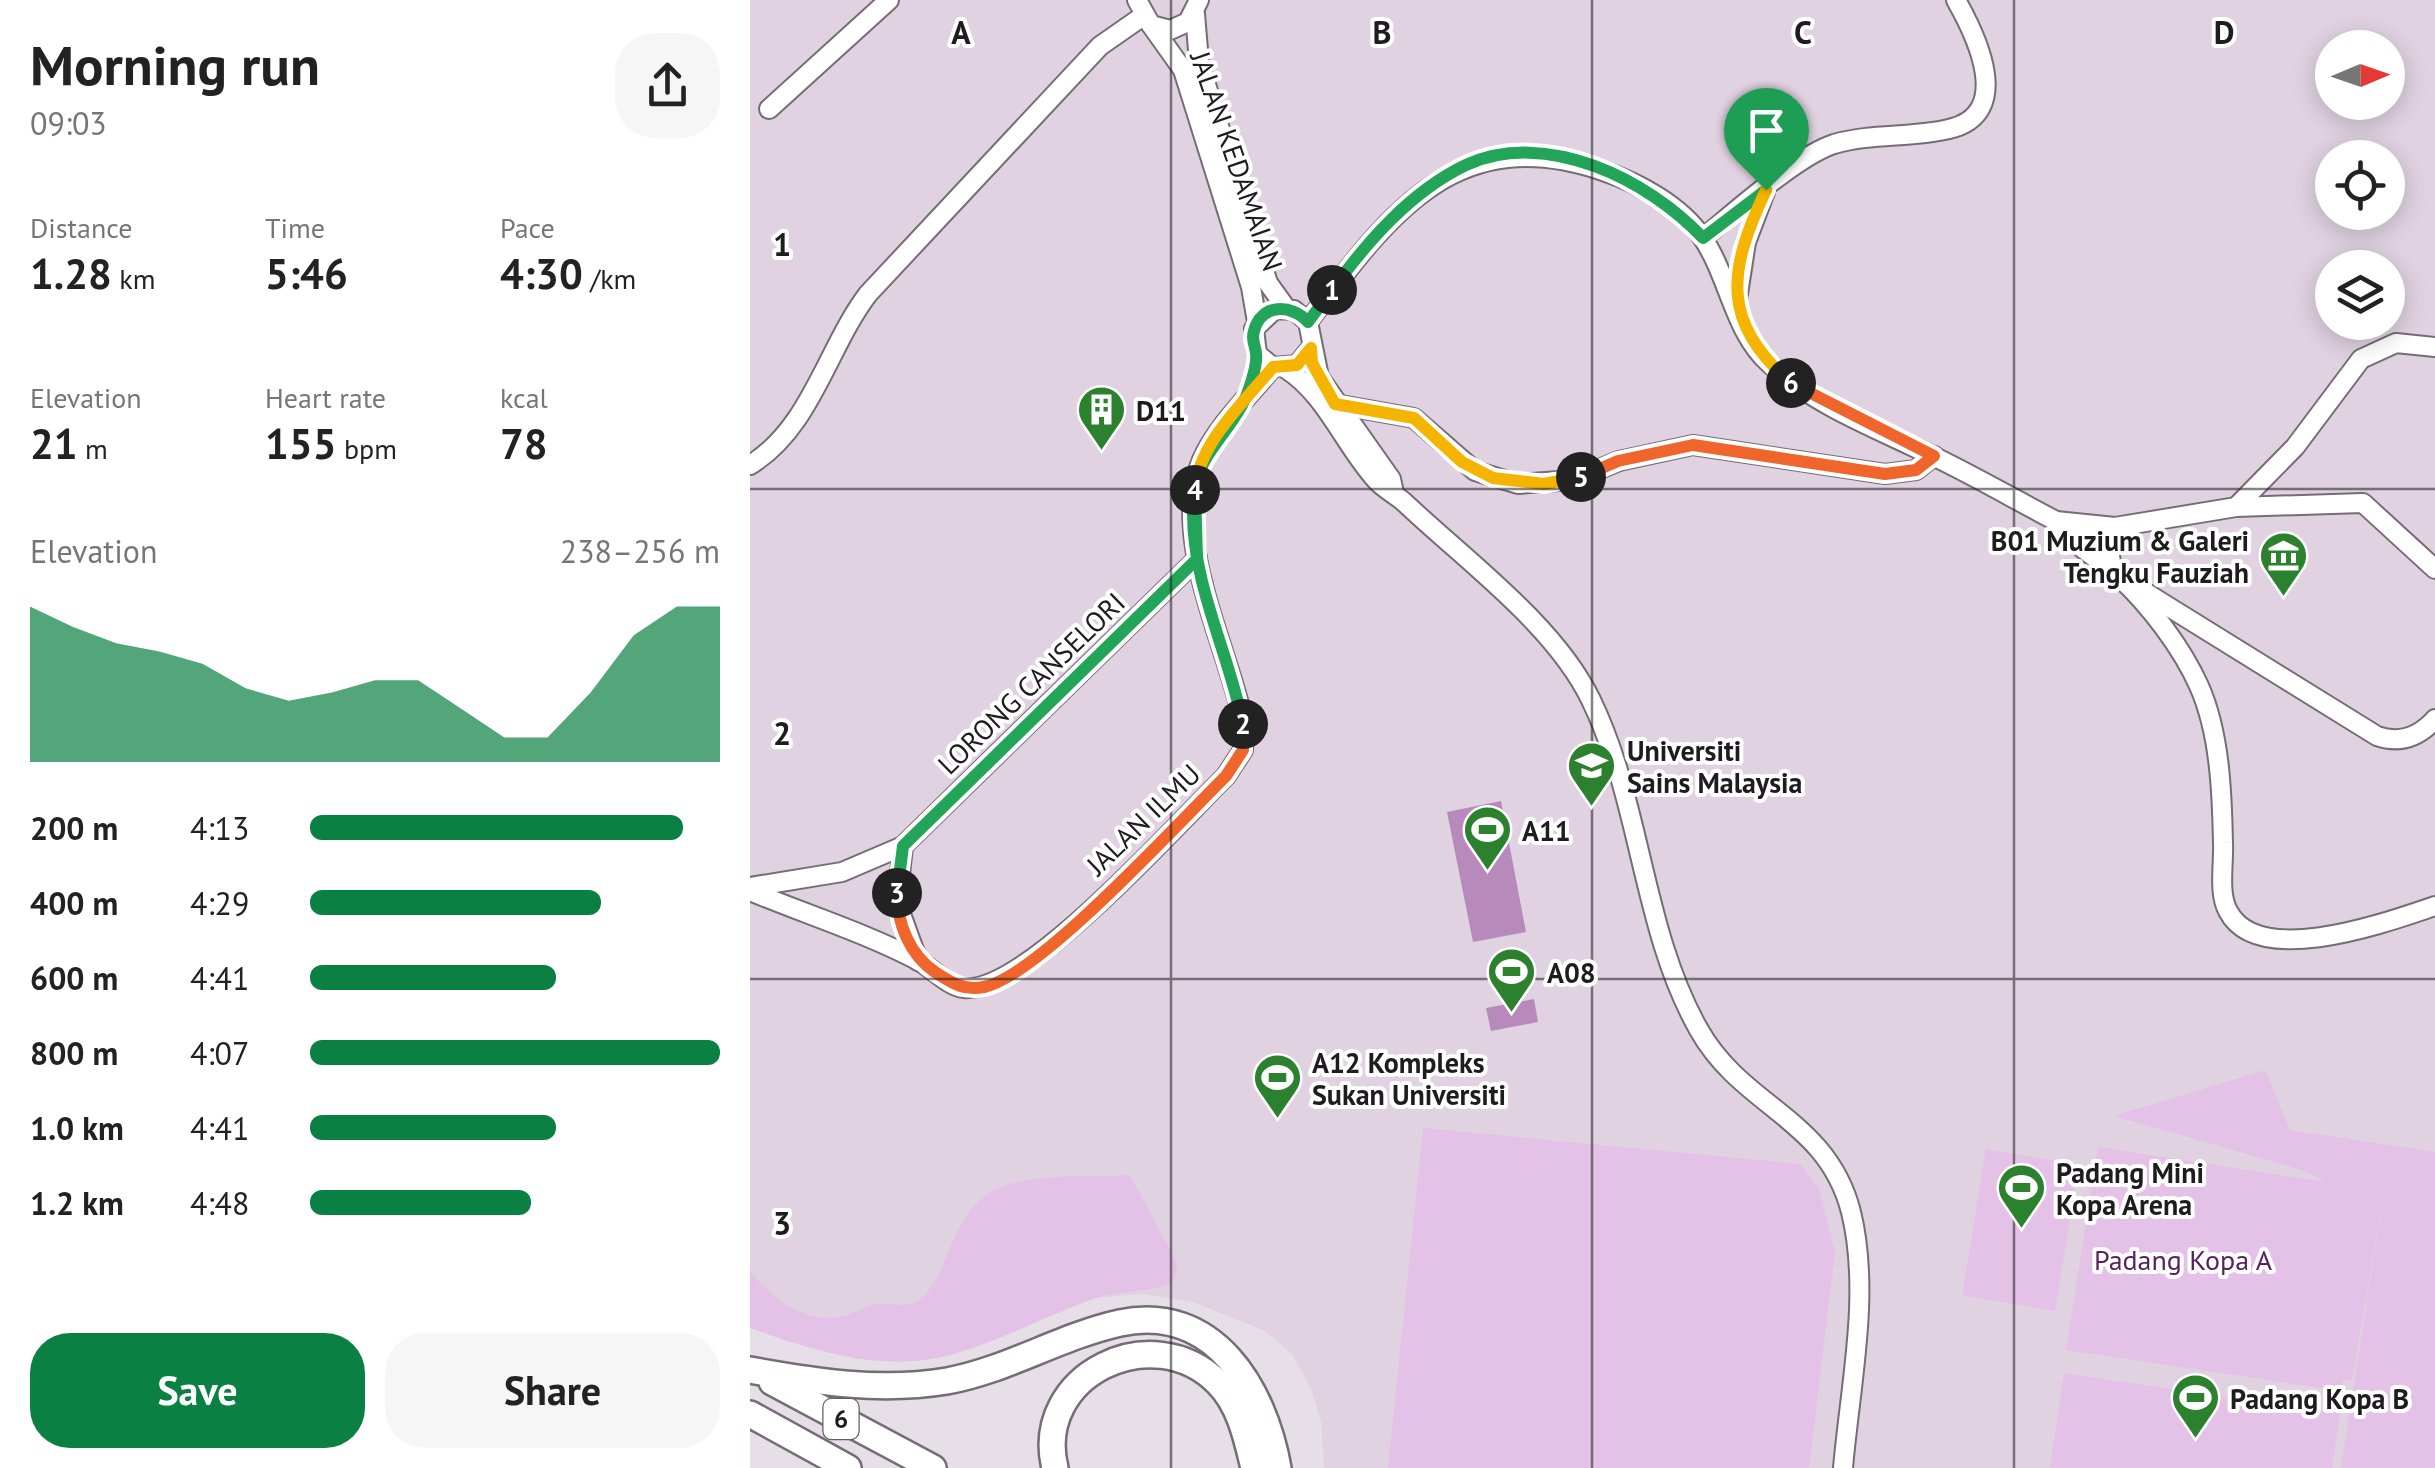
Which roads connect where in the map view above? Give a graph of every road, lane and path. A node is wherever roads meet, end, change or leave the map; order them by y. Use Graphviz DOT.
graph roads {
  1 [pos="888,0"];
  2 [pos="1956,0"];
  3 [pos="1197,7"];
  4 [pos="1144,14"];
  5 [pos="769,108"];
  6 [pos="1766,190"];
  7 [pos="1703,238"];
  8 [pos="1736,307"];
  9 [pos="1286,308"];
  10 [pos="1257,322"];
  11 [pos="1308,322"];
  12 [pos="2435,347"];
  13 [pos="1311,348"];
  14 [pos="1257,354"];
  15 [pos="1279,368"];
  16 [pos="1243,404"];
  17 [pos="1335,404"];
  18 [pos="1934,456"];
  19 [pos="750,465"];
  20 [pos="1394,493"];
  21 [pos="2236,507"];
  22 [pos="2056,521"];
  23 [pos="2123,526"];
  24 [pos="1197,559"];
  25 [pos="2435,568"];
  26 [pos="2116,574"];
  27 [pos="2435,719"];
  28 [pos="903,846"];
  29 [pos="750,889"];
  30 [pos="2435,906"];
  31 [pos="918,961"];
  32 [pos="750,1370"];
  33 [pos="750,1414"];
  34 [pos="848,1468"];
  35 [pos="933,1468"];
  36 [pos="1055,1468"];
  37 [pos="1254,1468"];
  38 [pos="1278,1468"];
  39 [pos="1843,1468"];
  1 -- 5 [label="street"];
  2 -- 6 [label="street"];
  3 -- 4 [label="street"];
  3 -- 9 [label="street, JALAN KEDAMAIAN"];
  4 -- 10 [label="street, JALAN KEDAMAIAN"];
  4 -- 19 [label="street"];
  6 -- 7 [label="street"];
  6 -- 8 [label="street"];
  7 -- 8 [label="street"];
  7 -- 11 [label="street"];
  8 -- 18 [label="street"];
  9 -- 10 [label="street"];
  9 -- 11 [label="street"];
  10 -- 14 [label="street"];
  11 -- 13 [label="street"];
  12 -- 21 [label="street"];
  13 -- 15 [label="street"];
  13 -- 17 [label="street"];
  14 -- 15 [label="street"];
  14 -- 16 [label="street, JALAN ILMU"];
  15 -- 16 [label="street, JALAN ILMU"];
  15 -- 20 [label="street"];
  16 -- 24 [label="street, JALAN ILMU"];
  17 -- 18 [label="street"];
  17 -- 20 [label="street"];
  18 -- 22 [label="street"];
  20 -- 39 [label="street"];
  21 -- 23 [label="street"];
  21 -- 25 [label="street"];
  22 -- 23 [label="street"];
  22 -- 26 [label="street"];
  23 -- 26 [label="street"];
  24 -- 28 [label="street, LORONG CANSELORI"];
  24 -- 31 [label="street, JALAN ILMU"];
  26 -- 27 [label="street"];
  26 -- 30 [label="street"];
  28 -- 29 [label="street, LORONG CANSELORI"];
  28 -- 31 [label="street"];
  29 -- 31 [label="street, JALAN ILMU"];
  32 -- 35 [label="highway, 6"];
  32 -- 38 [label="highway"];
  33 -- 34 [label="highway, 6"];
  36 -- 37 [label="highway"];
}
